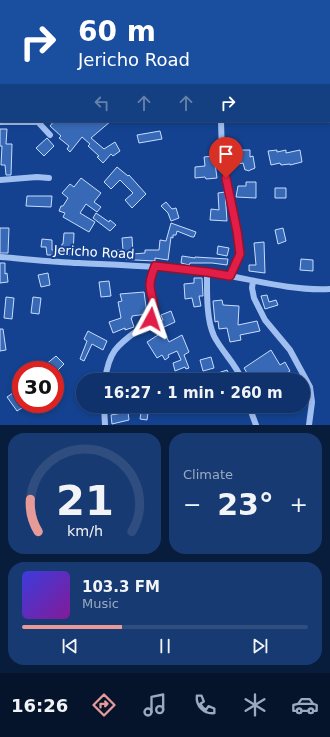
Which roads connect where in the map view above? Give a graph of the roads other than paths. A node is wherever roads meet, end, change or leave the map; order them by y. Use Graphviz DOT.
graph roads {
  1 [pos="0,122"];
  2 [pos="221,122"];
  3 [pos="50,135"];
  4 [pos="49,178"];
  5 [pos="0,180"];
  6 [pos="0,257"];
  7 [pos="155,266"];
  8 [pos="207,272"];
  9 [pos="230,276"];
  10 [pos="253,281"];
  11 [pos="330,289"];
  12 [pos="106,373"];
  13 [pos="239,373"];
  14 [pos="104,413"];
  15 [pos="252,413"];
  16 [pos="105,425"];
  17 [pos="256,425"];
  18 [pos="309,425"];
  1 -- 3 [label="street"];
  2 -- 9 [label="street"];
  4 -- 5 [label="street"];
  6 -- 7 [label="street, Jericho Road"];
  7 -- 8 [label="street, Jericho Road"];
  7 -- 12 [label="street"];
  8 -- 9 [label="street, Jericho Road"];
  8 -- 13 [label="street"];
  9 -- 10 [label="street, Jericho Road"];
  10 -- 11 [label="street, Jericho Road"];
  10 -- 18 [label="street"];
  14 -- 16 [label="street"];
  15 -- 17 [label="street"];
}
